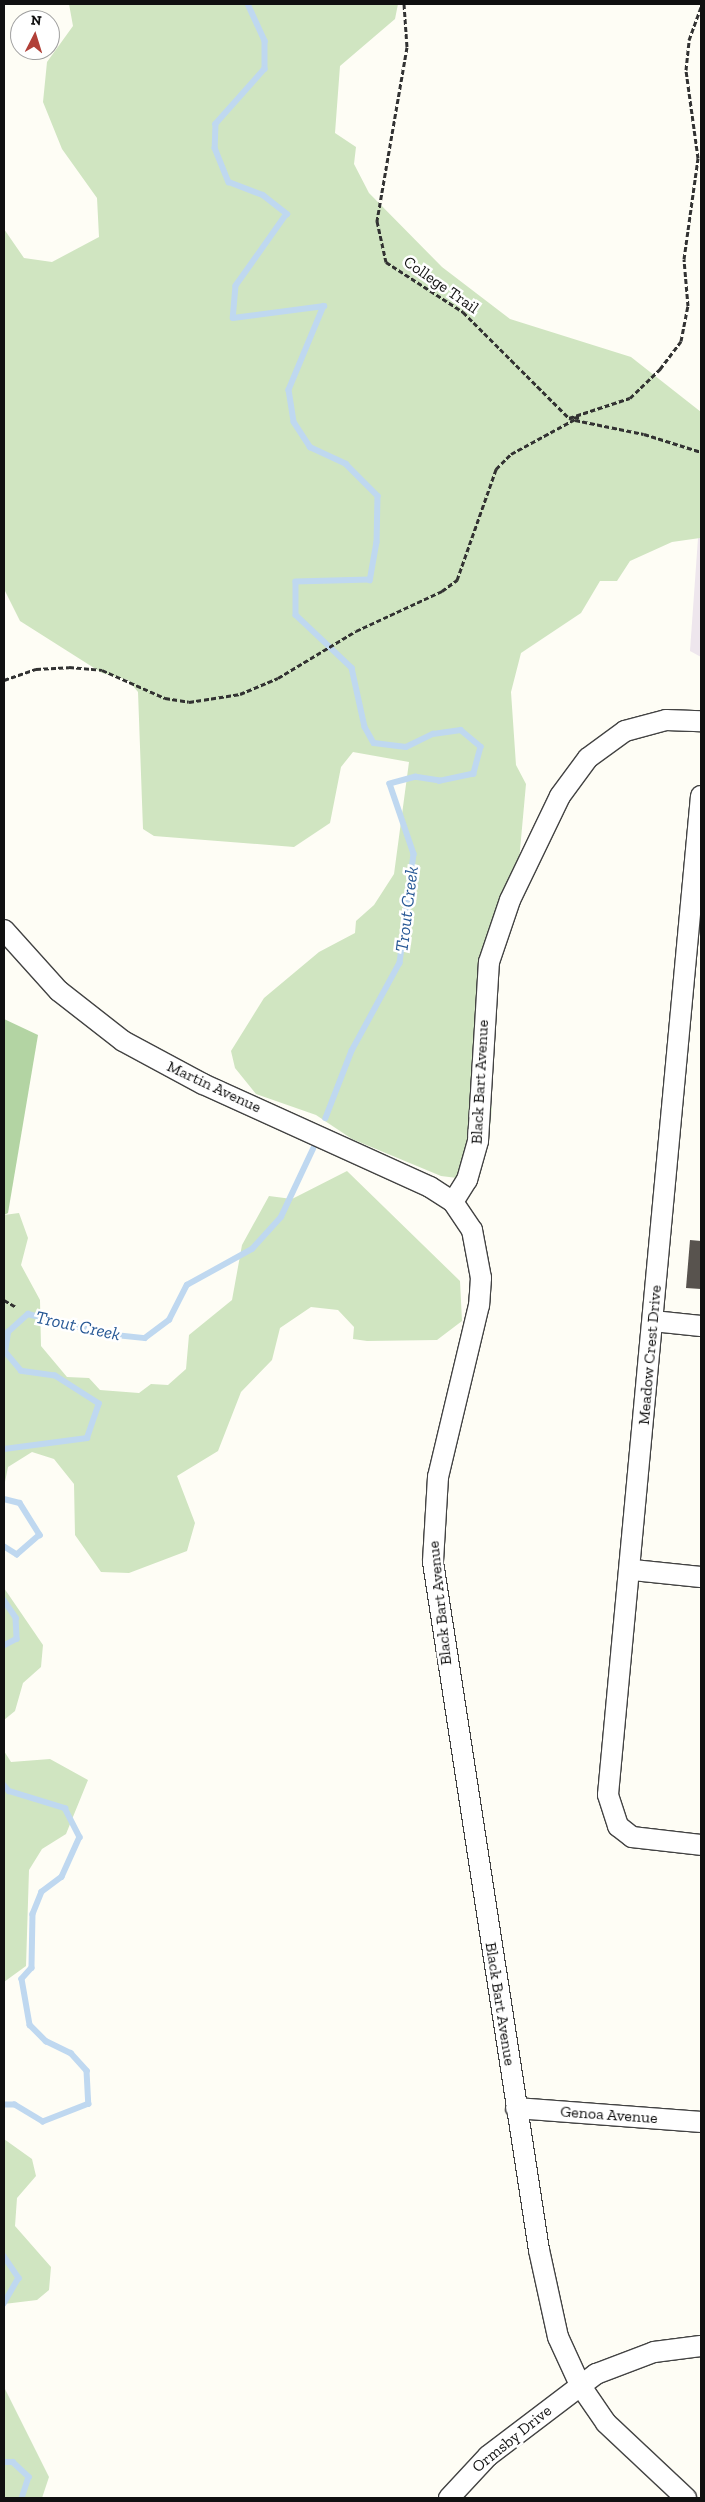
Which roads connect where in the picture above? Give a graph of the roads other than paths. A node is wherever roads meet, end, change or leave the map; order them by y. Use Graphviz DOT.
graph roads {
  1 [pos="701,721"];
  2 [pos="701,796"];
  3 [pos="700,834"];
  4 [pos="4,930"];
  5 [pos="453,1202"];
  6 [pos="653,1321"];
  7 [pos="701,1326"];
  8 [pos="633,1570"];
  9 [pos="701,1576"];
  10 [pos="701,1844"];
  11 [pos="516,2108"];
  12 [pos="701,2122"];
  13 [pos="701,2346"];
  14 [pos="580,2386"];
  15 [pos="449,2498"];
  16 [pos="686,2498"];
  1 -- 5 [label="street, Black Bart Avenue"];
  2 -- 3 [label="street, Meadow Crest Drive"];
  3 -- 6 [label="street, Meadow Crest Drive"];
  4 -- 5 [label="street, Martin Avenue"];
  5 -- 11 [label="street, Black Bart Avenue"];
  6 -- 7 [label="street"];
  6 -- 8 [label="street, Meadow Crest Drive"];
  8 -- 9 [label="street"];
  8 -- 10 [label="street, Meadow Crest Drive"];
  11 -- 12 [label="street, Genoa Avenue"];
  11 -- 14 [label="street, Black Bart Avenue"];
  13 -- 14 [label="street, Ormsby Drive"];
  14 -- 15 [label="street, Ormsby Drive"];
  14 -- 16 [label="street, Black Bart Avenue"];
}
